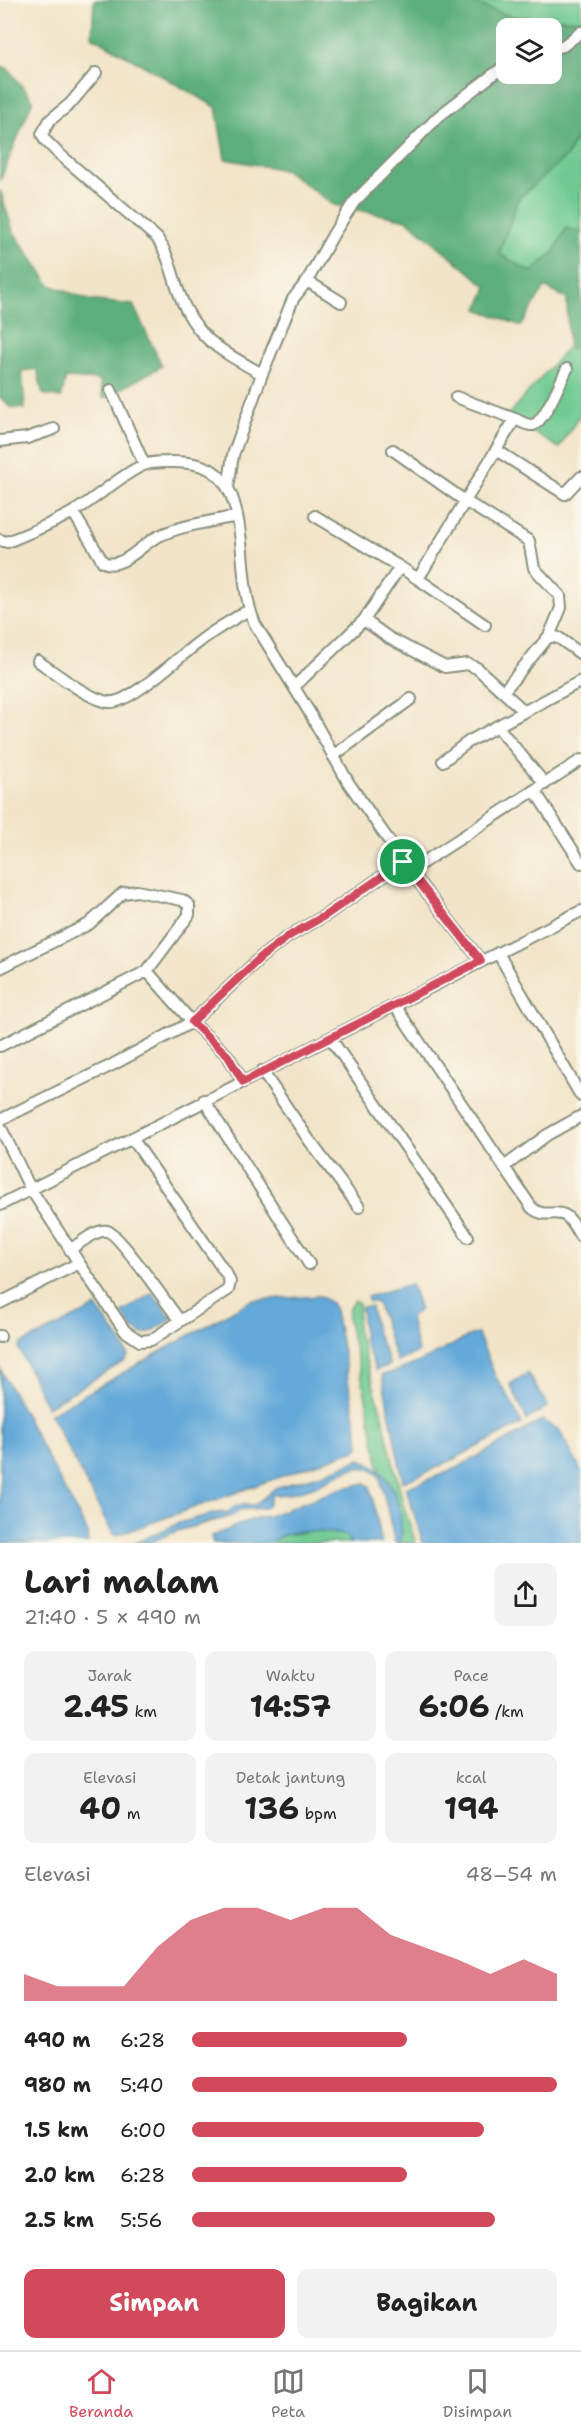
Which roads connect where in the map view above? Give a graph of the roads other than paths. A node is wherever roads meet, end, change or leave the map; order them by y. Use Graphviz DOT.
graph roads {
  1 [pos="581,32"];
  2 [pos="562,46"];
  3 [pos="496,72"];
  4 [pos="96,73"];
  5 [pos="307,281"];
  6 [pos="340,302"];
  7 [pos="567,369"];
  8 [pos="262,374"];
  9 [pos="111,390"];
  10 [pos="456,397"];
  11 [pos="515,419"];
  12 [pos="54,429"];
  13 [pos="0,441"];
  14 [pos="393,450"];
  15 [pos="496,450"];
  16 [pos="144,464"];
  17 [pos="581,477"];
  18 [pos="228,488"];
  19 [pos="465,501"];
  20 [pos="73,512"];
  21 [pos="237,516"];
  22 [pos="315,516"];
  23 [pos="0,540"];
  24 [pos="400,567"];
  25 [pos="418,579"];
  26 [pos="249,610"];
  27 [pos="364,620"];
  28 [pos="484,625"];
  29 [pos="549,636"];
  30 [pos="581,654"];
  31 [pos="39,661"];
  32 [pos="581,681"];
  33 [pos="294,687"];
  34 [pos="503,692"];
  35 [pos="411,699"];
  36 [pos="524,711"];
  37 [pos="497,726"];
  38 [pos="333,756"];
  39 [pos="443,760"];
  40 [pos="581,760"];
  41 [pos="540,788"];
  42 [pos="403,862"];
  43 [pos="581,863"];
  44 [pos="410,871"];
  45 [pos="581,911"];
  46 [pos="498,953"];
  47 [pos="481,961"];
  48 [pos="0,968"];
  49 [pos="147,971"];
  50 [pos="395,1006"];
  51 [pos="192,1022"];
  52 [pos="331,1039"];
  53 [pos="0,1046"];
  54 [pos="262,1071"];
  55 [pos="243,1082"];
  56 [pos="581,1096"];
  57 [pos="204,1100"];
  58 [pos="581,1116"];
  59 [pos="0,1120"];
  60 [pos="0,1126"];
  61 [pos="132,1138"];
  62 [pos="504,1167"];
  63 [pos="30,1188"];
  64 [pos="0,1204"];
  65 [pos="358,1207"];
  66 [pos="468,1237"];
  67 [pos="581,1237"];
  68 [pos="70,1250"];
  69 [pos="79,1263"];
  70 [pos="309,1264"];
  71 [pos="0,1303"];
  72 [pos="180,1321"];
  1 -- 2 [label="street"];
  3 -- 5 [label="street"];
  4 -- 8 [label="street"];
  5 -- 6 [label="street"];
  5 -- 8 [label="street"];
  7 -- 11 [label="street"];
  8 -- 18 [label="street"];
  9 -- 16 [label="street"];
  10 -- 11 [label="street"];
  11 -- 15 [label="street"];
  12 -- 13 [label="street"];
  14 -- 19 [label="street"];
  15 -- 17 [label="street"];
  15 -- 19 [label="street"];
  16 -- 18 [label="street"];
  16 -- 20 [label="street"];
  18 -- 21 [label="street"];
  19 -- 25 [label="street"];
  19 -- 29 [label="street"];
  20 -- 21 [label="street"];
  20 -- 23 [label="street"];
  21 -- 26 [label="street"];
  22 -- 24 [label="street"];
  24 -- 25 [label="street"];
  24 -- 27 [label="street"];
  25 -- 28 [label="street"];
  26 -- 31 [label="street"];
  26 -- 33 [label="street"];
  27 -- 33 [label="street"];
  27 -- 34 [label="street"];
  29 -- 30 [label="street"];
  29 -- 34 [label="street"];
  32 -- 36 [label="street"];
  33 -- 38 [label="street"];
  34 -- 36 [label="street"];
  35 -- 38 [label="street"];
  36 -- 37 [label="street"];
  37 -- 39 [label="street"];
  37 -- 41 [label="street"];
  38 -- 42 [label="street"];
  40 -- 41 [label="street"];
  41 -- 43 [label="street"];
  41 -- 44 [label="street"];
  42 -- 44 [label="street"];
  42 -- 51 [label="street"];
  44 -- 47 [label="street"];
  45 -- 46 [label="street"];
  46 -- 47 [label="street"];
  46 -- 56 [label="street"];
  47 -- 50 [label="street"];
  48 -- 49 [label="street"];
  49 -- 51 [label="street"];
  49 -- 53 [label="street"];
  50 -- 52 [label="street"];
  50 -- 62 [label="street"];
  51 -- 55 [label="street"];
  51 -- 59 [label="street"];
  52 -- 54 [label="street"];
  52 -- 66 [label="street"];
  54 -- 55 [label="street"];
  54 -- 65 [label="street"];
  55 -- 57 [label="street"];
  57 -- 61 [label="street"];
  57 -- 70 [label="street"];
  58 -- 62 [label="street"];
  60 -- 63 [label="street"];
  61 -- 63 [label="street"];
  61 -- 72 [label="street"];
  62 -- 67 [label="street"];
  63 -- 64 [label="street"];
  63 -- 68 [label="street"];
  68 -- 69 [label="street"];
  68 -- 72 [label="street"];
  69 -- 71 [label="street"];
  69 -- 72 [label="street"];
}
